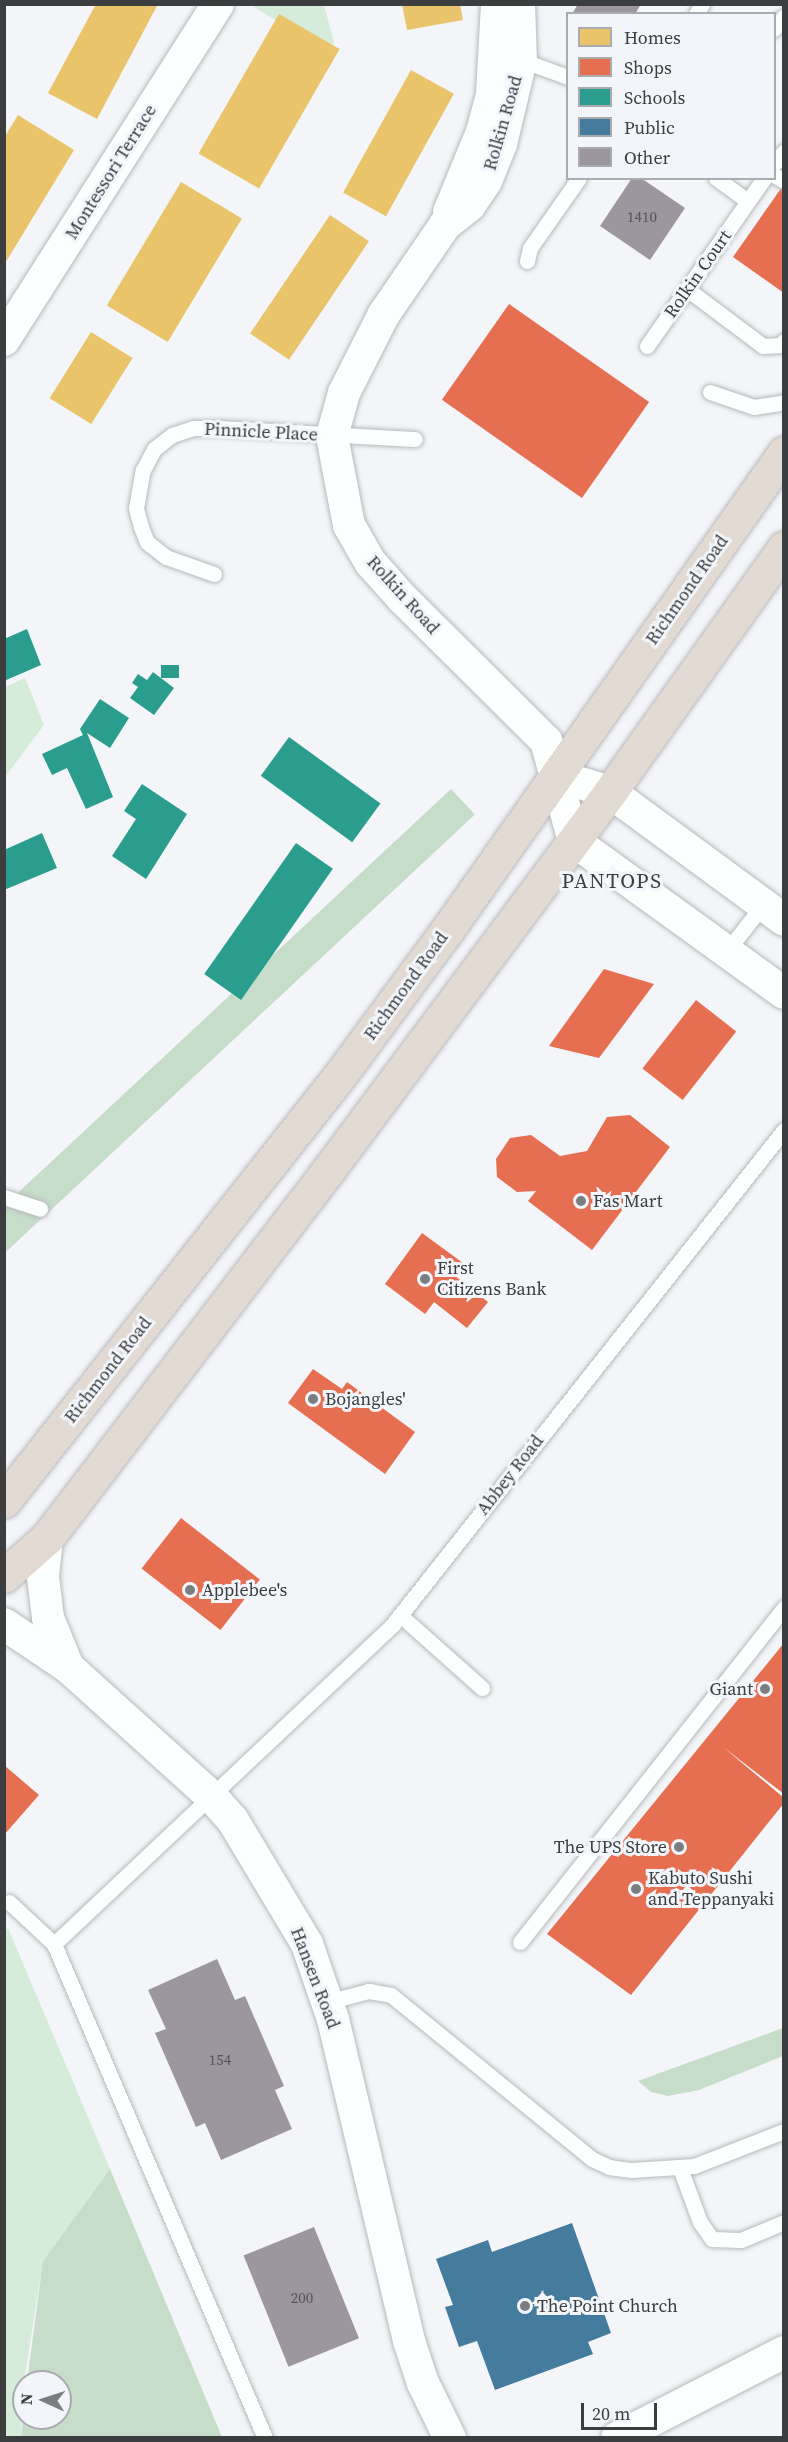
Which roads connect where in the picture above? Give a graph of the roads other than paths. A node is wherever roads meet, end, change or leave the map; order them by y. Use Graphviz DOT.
graph roads {
  1 [pos="218,4"];
  2 [pos="497,4"];
  3 [pos="519,4"];
  4 [pos="521,60"];
  5 [pos="566,77"];
  6 [pos="578,180"];
  7 [pos="719,180"];
  8 [pos="763,180"];
  9 [pos="748,201"];
  10 [pos="445,225"];
  11 [pos="527,261"];
  12 [pos="687,289"];
  13 [pos="4,340"];
  14 [pos="782,343"];
  15 [pos="646,346"];
  16 [pos="710,392"];
  17 [pos="783,402"];
  18 [pos="332,436"];
  19 [pos="415,439"];
  20 [pos="783,453"];
  21 [pos="783,548"];
  22 [pos="214,574"];
  23 [pos="556,776"];
  24 [pos="609,792"];
  25 [pos="574,841"];
  26 [pos="773,913"];
  27 [pos="726,952"];
  28 [pos="783,993"];
  29 [pos="783,1130"];
  30 [pos="4,1197"];
  31 [pos="40,1209"];
  32 [pos="4,1502"];
  33 [pos="47,1538"];
  34 [pos="4,1576"];
  35 [pos="783,1608"];
  36 [pos="400,1615"];
  37 [pos="4,1624"];
  38 [pos="68,1667"];
  39 [pos="482,1688"];
  40 [pos="212,1796"];
  41 [pos="9,1902"];
  42 [pos="520,1942"];
  43 [pos="54,1944"];
  44 [pos="327,2002"];
  45 [pos="783,2131"];
  46 [pos="680,2168"];
  47 [pos="783,2222"];
  48 [pos="783,2352"];
  49 [pos="265,2438"];
  50 [pos="450,2438"];
  51 [pos="617,2438"];
  1 -- 13 [label="street, Montessori Terrace"];
  2 -- 10 [label="street, Rolkin Road"];
  3 -- 4 [label="street, Rolkin Road"];
  4 -- 5 [label="lane"];
  4 -- 10 [label="street, Rolkin Road"];
  6 -- 11 [label="lane"];
  7 -- 9 [label="lane"];
  8 -- 9 [label="lane, Rolkin Court"];
  9 -- 12 [label="lane, Rolkin Court"];
  10 -- 18 [label="street, Rolkin Road"];
  12 -- 14 [label="lane"];
  12 -- 15 [label="lane, Rolkin Court"];
  16 -- 17 [label="lane"];
  18 -- 19 [label="lane, Pinnicle Place"];
  18 -- 22 [label="lane, Pinnicle Place"];
  18 -- 23 [label="street, Rolkin Road"];
  20 -- 23 [label="highway, Richmond Road"];
  21 -- 24 [label="highway"];
  23 -- 24 [label="street"];
  23 -- 25 [label="street, Rolkin Road"];
  23 -- 32 [label="highway, Richmond Road"];
  24 -- 25 [label="highway"];
  24 -- 26 [label="street"];
  25 -- 27 [label="street"];
  25 -- 33 [label="highway"];
  26 -- 27 [label="lane"];
  27 -- 28 [label="street"];
  29 -- 36 [label="lane, Abbey Road"];
  30 -- 31 [label="lane"];
  33 -- 34 [label="highway"];
  33 -- 38 [label="street"];
  35 -- 42 [label="lane"];
  36 -- 39 [label="lane"];
  36 -- 40 [label="lane, Abbey Road"];
  37 -- 38 [label="street, Hansen Road"];
  38 -- 40 [label="street, Hansen Road"];
  40 -- 43 [label="lane, Abbey Road"];
  40 -- 44 [label="street, Hansen Road"];
  41 -- 43 [label="lane"];
  43 -- 49 [label="lane"];
  44 -- 46 [label="lane"];
  44 -- 50 [label="street, Hansen Road"];
  45 -- 46 [label="lane"];
  46 -- 47 [label="lane"];
  48 -- 51 [label="street"];
}
